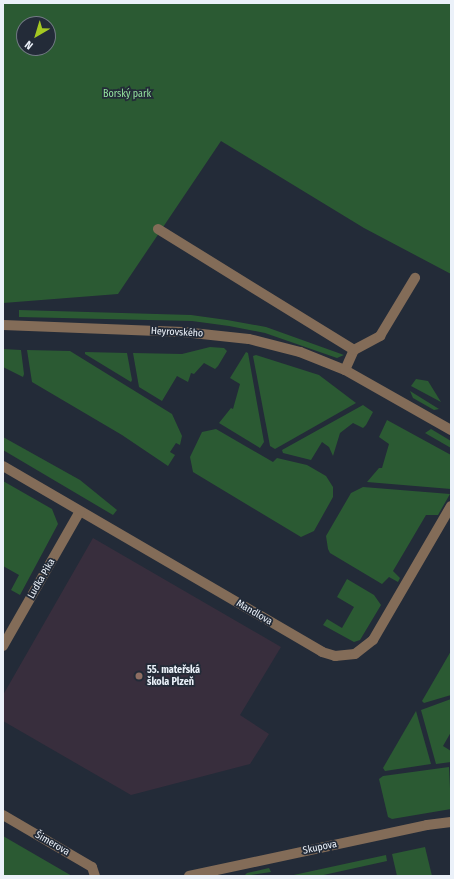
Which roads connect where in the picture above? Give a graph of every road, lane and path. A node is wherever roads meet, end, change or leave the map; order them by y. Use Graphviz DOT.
graph roads {
  1 [pos="158,229"];
  2 [pos="415,278"];
  3 [pos="3,325"];
  4 [pos="354,350"];
  5 [pos="345,370"];
  6 [pos="451,430"];
  7 [pos="3,466"];
  8 [pos="451,506"];
  9 [pos="80,511"];
  10 [pos="3,646"];
  11 [pos="3,815"];
  12 [pos="451,822"];
  13 [pos="95,876"];
  14 [pos="189,876"];
  1 -- 4 [label="street"];
  2 -- 4 [label="street"];
  3 -- 5 [label="street, Heyrovského"];
  4 -- 5 [label="street"];
  5 -- 6 [label="street, Heyrovského"];
  7 -- 9 [label="street, Mandlova"];
  8 -- 9 [label="street, Mandlova"];
  9 -- 10 [label="street, Luďka Pika"];
  11 -- 13 [label="street, Šimerova"];
  12 -- 14 [label="street, Skupova"];
}
